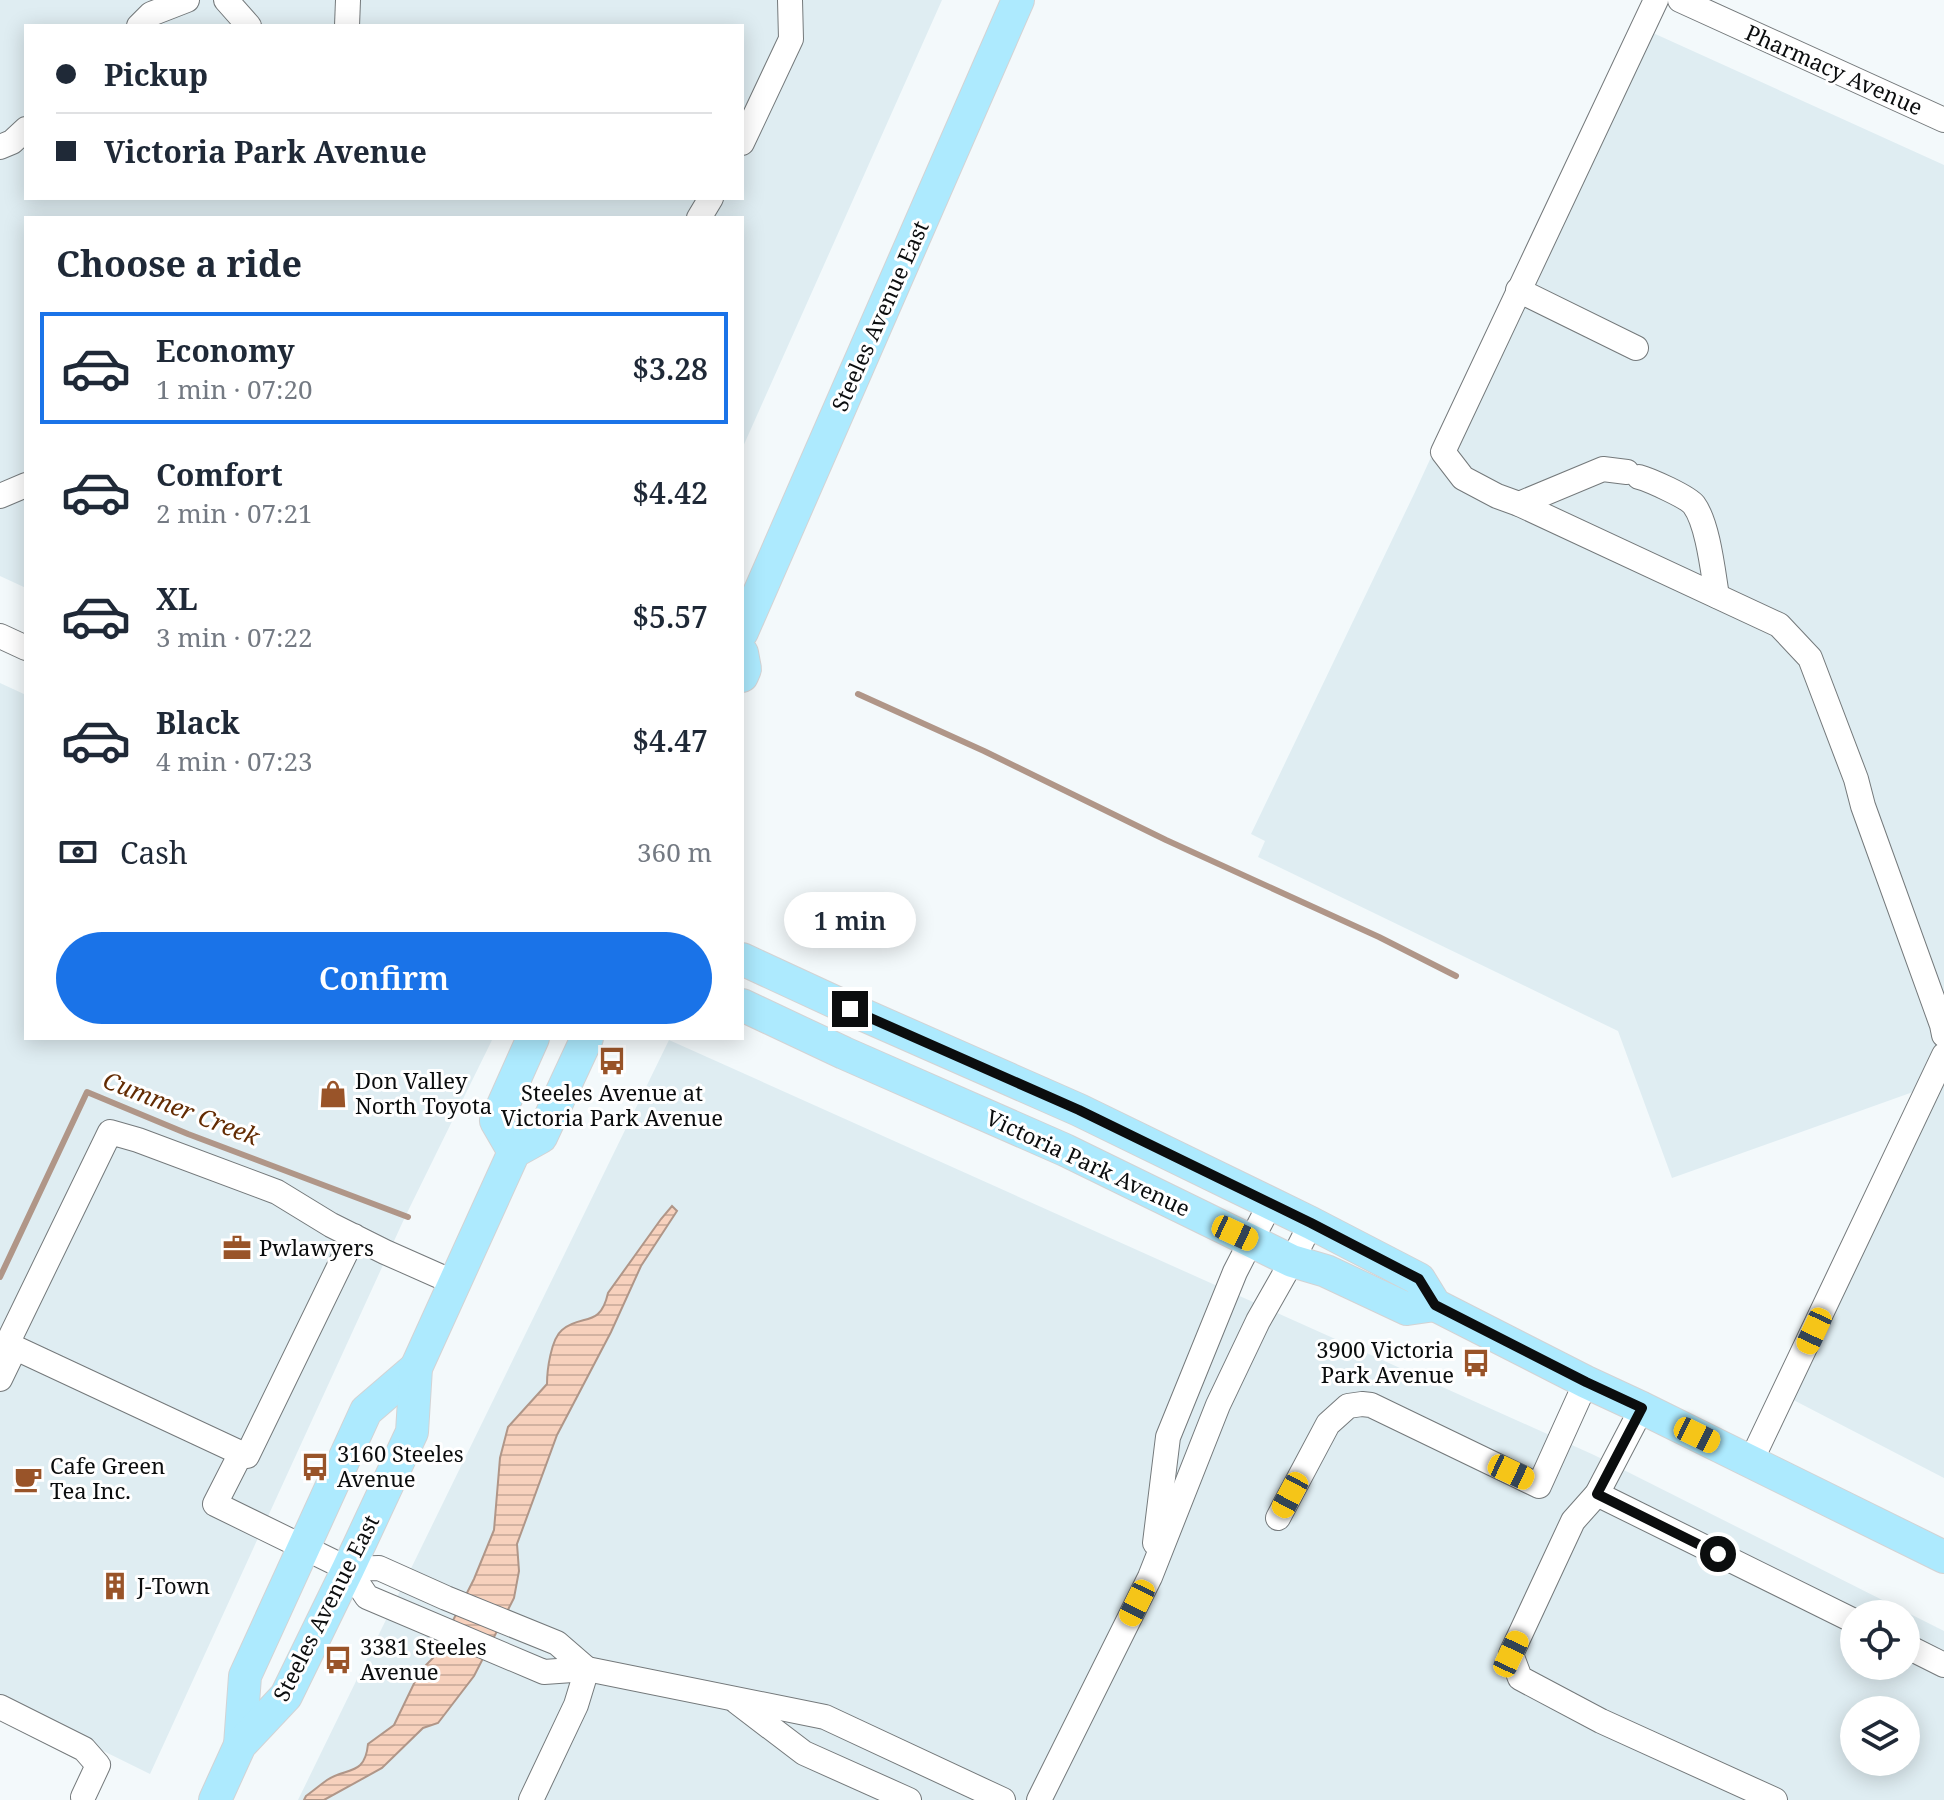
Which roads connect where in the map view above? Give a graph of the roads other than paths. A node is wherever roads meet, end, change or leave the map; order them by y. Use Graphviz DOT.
graph roads {
  1 [pos="187,0"];
  2 [pos="226,0"];
  3 [pos="348,0"];
  4 [pos="790,0"];
  5 [pos="1018,0"];
  6 [pos="1656,0"];
  7 [pos="1680,0"];
  8 [pos="141,24"];
  9 [pos="247,24"];
  10 [pos="347,24"];
  11 [pos="1944,120"];
  12 [pos="24,131"];
  13 [pos="744,139"];
  14 [pos="0,147"];
  15 [pos="1518,290"];
  16 [pos="1636,348"];
  17 [pos="24,486"];
  18 [pos="0,496"];
  19 [pos="1519,504"];
  20 [pos="1717,596"];
  21 [pos="744,627"];
  22 [pos="0,636"];
  23 [pos="24,647"];
  24 [pos="744,960"];
  25 [pos="744,1006"];
  26 [pos="1944,1035"];
  27 [pos="532,1040"];
  28 [pos="586,1040"];
  29 [pos="1944,1055"];
  30 [pos="514,1152"];
  31 [pos="1270,1204"];
  32 [pos="1311,1223"];
  33 [pos="354,1236"];
  34 [pos="1251,1240"];
  35 [pos="1292,1261"];
  36 [pos="455,1283"];
  37 [pos="1435,1305"];
  38 [pos="15,1348"];
  39 [pos="416,1368"];
  40 [pos="0,1379"];
  41 [pos="1586,1382"];
  42 [pos="1642,1408"];
  43 [pos="241,1453"];
  44 [pos="1751,1461"];
  45 [pos="1597,1494"];
  46 [pos="1278,1518"];
  47 [pos="304,1548"];
  48 [pos="1944,1557"];
  49 [pos="348,1569"];
  50 [pos="1150,1577"];
  51 [pos="1840,1614"];
  52 [pos="1920,1653"];
  53 [pos="1944,1665"];
  54 [pos="587,1669"];
  55 [pos="732,1698"];
  56 [pos="0,1707"];
  57 [pos="240,1745"];
  58 [pos="85,1799"];
  59 [pos="215,1800"];
  60 [pos="531,1800"];
  61 [pos="909,1800"];
  62 [pos="1003,1800"];
  63 [pos="1039,1800"];
  64 [pos="1775,1800"];
  1 -- 8 [label="street"];
  2 -- 9 [label="street"];
  3 -- 10 [label="street"];
  4 -- 13 [label="street"];
  5 -- 21 [label="main road, Steeles Avenue East"];
  6 -- 15 [label="street"];
  7 -- 11 [label="street, Pharmacy Avenue"];
  12 -- 14 [label="street"];
  15 -- 16 [label="street"];
  15 -- 19 [label="street"];
  17 -- 18 [label="street"];
  19 -- 20 [label="street"];
  19 -- 20 [label="street"];
  20 -- 26 [label="street"];
  22 -- 23 [label="street"];
  24 -- 31 [label="main road, Victoria Park Avenue"];
  25 -- 34 [label="main road, Victoria Park Avenue"];
  27 -- 30 [label="main road"];
  28 -- 30 [label="main road, Steeles Avenue East"];
  29 -- 44 [label="street"];
  30 -- 36 [label="main road, Steeles Avenue East"];
  31 -- 32 [label="main road, Victoria Park Avenue"];
  31 -- 34 [label="street"];
  32 -- 35 [label="street"];
  32 -- 37 [label="main road, Victoria Park Avenue"];
  33 -- 36 [label="street"];
  33 -- 38 [label="street"];
  33 -- 43 [label="street"];
  34 -- 35 [label="main road, Victoria Park Avenue"];
  34 -- 50 [label="street"];
  35 -- 37 [label="main road, Victoria Park Avenue"];
  35 -- 50 [label="street"];
  36 -- 39 [label="main road, Steeles Avenue East"];
  37 -- 41 [label="main road, Victoria Park Avenue"];
  38 -- 40 [label="street"];
  38 -- 43 [label="street"];
  39 -- 47 [label="main road, Steeles Avenue East"];
  39 -- 49 [label="main road, Steeles Avenue East"];
  41 -- 42 [label="main road, Victoria Park Avenue"];
  41 -- 46 [label="street"];
  42 -- 44 [label="main road, Victoria Park Avenue"];
  42 -- 45 [label="street"];
  43 -- 47 [label="street"];
  44 -- 48 [label="main road, Victoria Park Avenue"];
  45 -- 51 [label="street"];
  45 -- 64 [label="street"];
  47 -- 49 [label="street"];
  47 -- 57 [label="main road, Steeles Avenue East"];
  49 -- 54 [label="street"];
  49 -- 54 [label="street"];
  49 -- 57 [label="main road, Steeles Avenue East"];
  50 -- 63 [label="street"];
  52 -- 53 [label="street"];
  54 -- 55 [label="street"];
  54 -- 60 [label="street"];
  55 -- 61 [label="street"];
  55 -- 62 [label="street"];
  56 -- 58 [label="street"];
  57 -- 59 [label="main road, Steeles Avenue East"];
}
